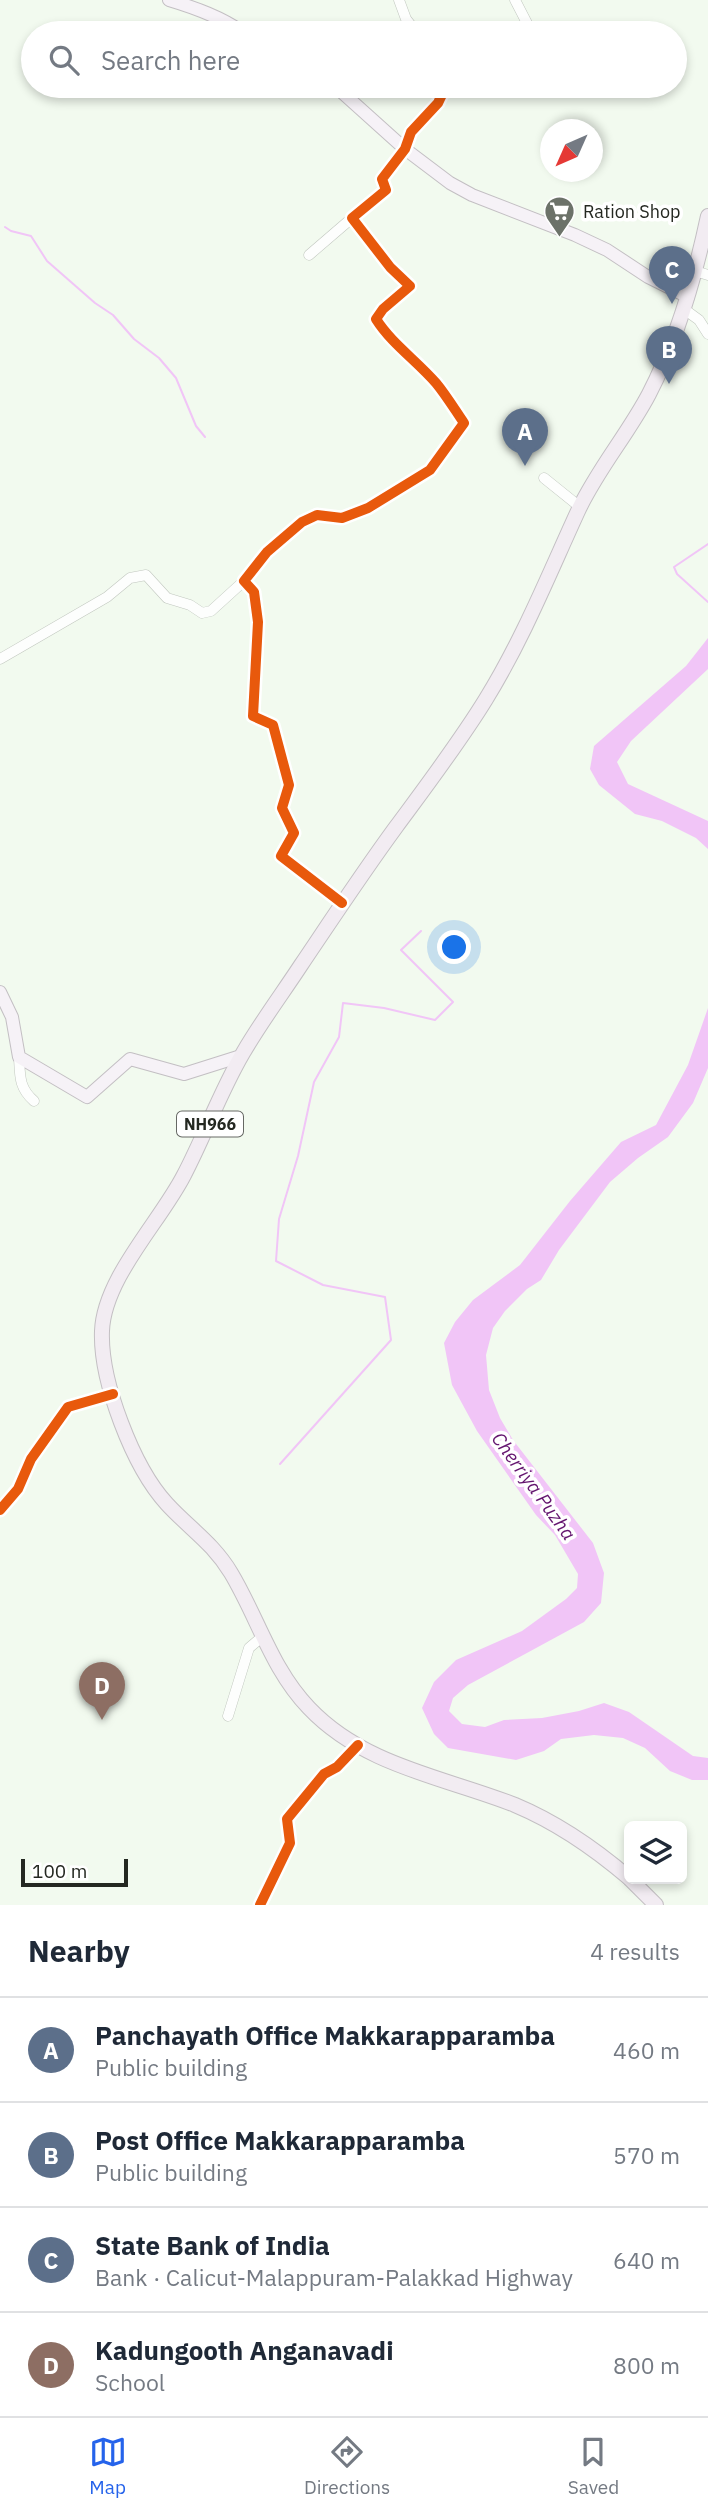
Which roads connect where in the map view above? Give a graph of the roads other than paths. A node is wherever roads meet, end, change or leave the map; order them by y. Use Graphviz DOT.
graph roads {
  1 [pos="169,0"];
  2 [pos="399,0"];
  3 [pos="515,0"];
  4 [pos="227,21"];
  5 [pos="408,21"];
  6 [pos="526,21"];
  7 [pos="348,98"];
  8 [pos="440,98"];
  9 [pos="405,149"];
  10 [pos="708,216"];
  11 [pos="352,218"];
  12 [pos="309,255"];
  13 [pos="702,273"];
  14 [pos="686,303"];
  15 [pos="708,334"];
  16 [pos="544,478"];
  17 [pos="580,507"];
  18 [pos="244,581"];
  19 [pos="0,659"];
  20 [pos="342,903"];
  21 [pos="0,992"];
  22 [pos="241,1056"];
  23 [pos="19,1057"];
  24 [pos="34,1101"];
  25 [pos="113,1394"];
  26 [pos="0,1510"];
  27 [pos="263,1636"];
  28 [pos="228,1716"];
  29 [pos="358,1745"];
  30 [pos="624,1873"];
  31 [pos="636,1884"];
  32 [pos="260,1905"];
  33 [pos="656,1905"];
  1 -- 4 [label="main road"];
  2 -- 5 [label="street"];
  3 -- 6 [label="street"];
  7 -- 9 [label="main road"];
  8 -- 9 [label="street"];
  9 -- 11 [label="street"];
  9 -- 14 [label="main road"];
  10 -- 13 [label="highway, NH966"];
  11 -- 12 [label="street"];
  11 -- 18 [label="street"];
  13 -- 14 [label="highway, NH966"];
  14 -- 15 [label="street"];
  14 -- 17 [label="highway, NH966"];
  16 -- 17 [label="street"];
  17 -- 20 [label="highway, NH966"];
  18 -- 19 [label="street"];
  18 -- 20 [label="street"];
  20 -- 22 [label="highway, NH966"];
  21 -- 23 [label="main road"];
  22 -- 23 [label="main road"];
  22 -- 25 [label="highway, NH966"];
  23 -- 24 [label="street"];
  25 -- 26 [label="street"];
  25 -- 27 [label="highway, NH966"];
  27 -- 28 [label="street"];
  27 -- 29 [label="highway, NH966"];
  29 -- 30 [label="highway, NH966"];
  29 -- 32 [label="street"];
  31 -- 33 [label="highway, NH966"];
}
